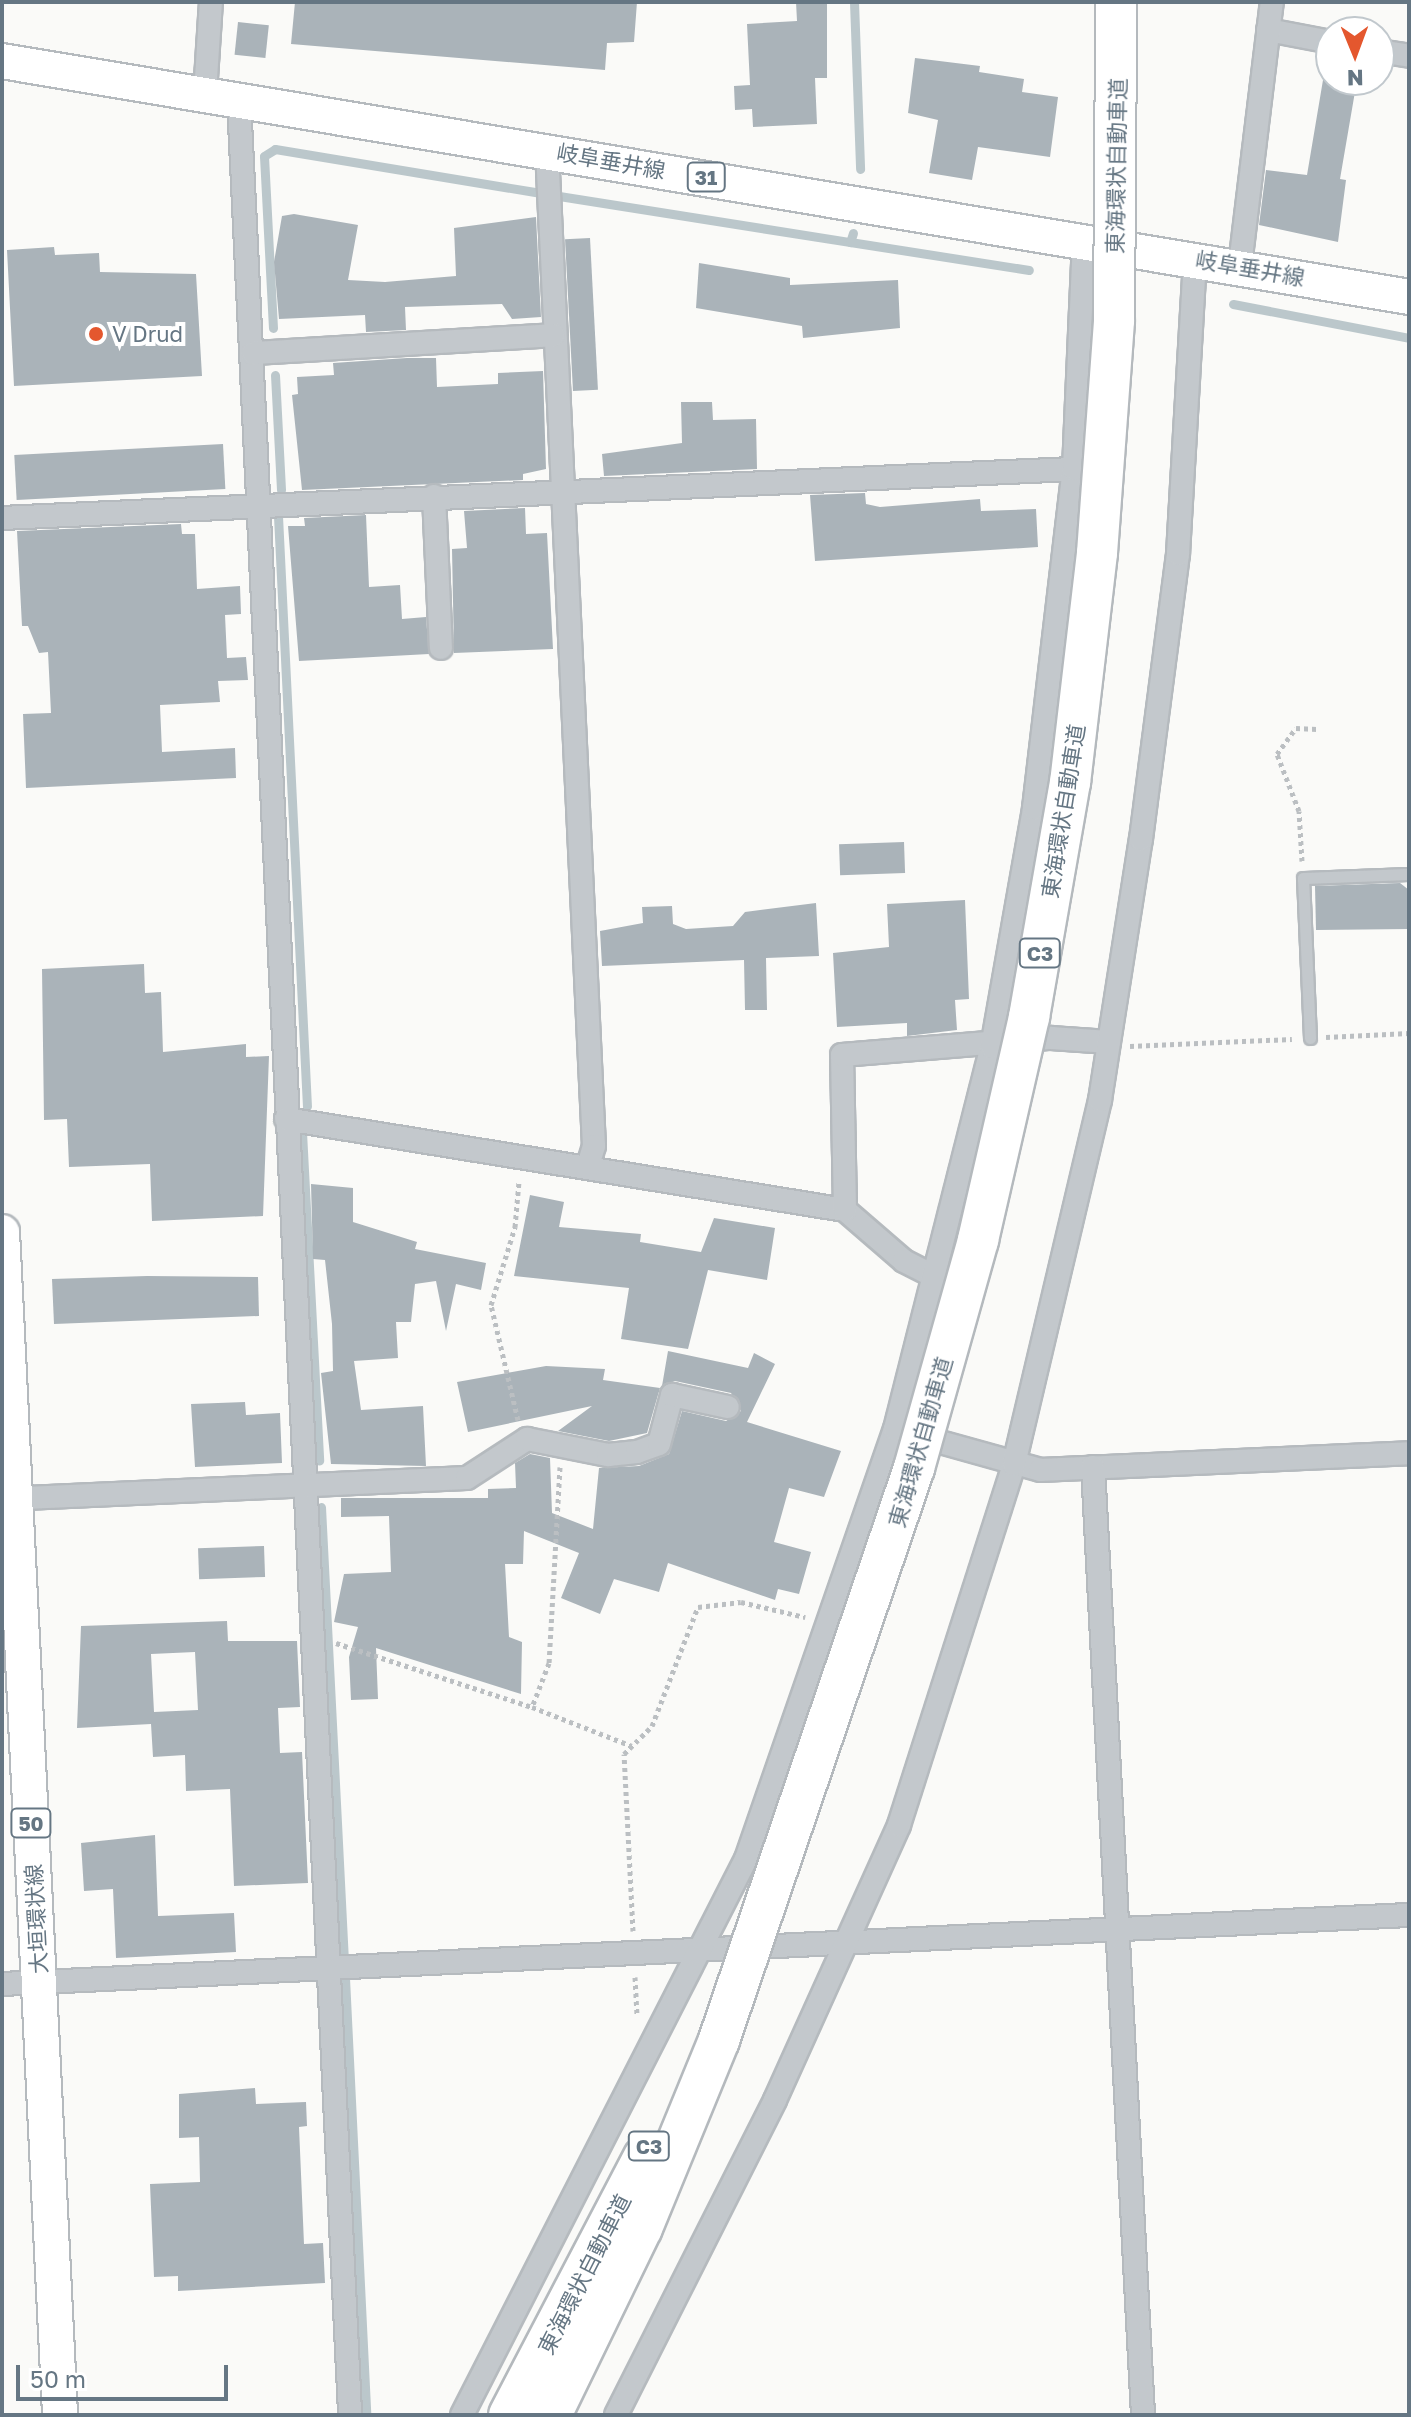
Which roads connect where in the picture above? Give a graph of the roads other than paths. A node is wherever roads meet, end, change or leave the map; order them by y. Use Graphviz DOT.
graph roads {
  1 [pos="211,2"];
  2 [pos="1116,2"];
  3 [pos="1272,2"];
  4 [pos="1268,30"];
  5 [pos="1315,39"];
  6 [pos="2,61"];
  7 [pos="205,94"];
  8 [pos="239,101"];
  9 [pos="547,150"];
  10 [pos="1084,242"];
  11 [pos="1195,258"];
  12 [pos="1240,265"];
  13 [pos="1409,297"];
  14 [pos="553,335"];
  15 [pos="253,353"];
  16 [pos="1074,469"];
  17 [pos="560,490"];
  18 [pos="434,496"];
  19 [pos="258,504"];
  20 [pos="2,518"];
  21 [pos="441,648"];
  22 [pos="1409,874"];
  23 [pos="1310,1038"];
  24 [pos="1109,1042"];
  25 [pos="992,1047"];
  26 [pos="286,1119"];
  27 [pos="588,1166"];
  28 [pos="845,1210"];
  29 [pos="2,1232"];
  30 [pos="937,1278"];
  31 [pos="728,1407"];
  32 [pos="895,1429"];
  33 [pos="1409,1453"];
  34 [pos="1014,1464"];
  35 [pos="1093,1467"];
  36 [pos="305,1485"];
  37 [pos="9,1499"];
  38 [pos="776,1870"];
  39 [pos="1409,1915"];
  40 [pos="1118,1928"];
  41 [pos="846,1942"];
  42 [pos="703,1950"];
  43 [pos="331,1968"];
  44 [pos="39,1983"];
  45 [pos="2,1984"];
  46 [pos="60,2415"];
  47 [pos="350,2415"];
  48 [pos="462,2415"];
  49 [pos="509,2415"];
  50 [pos="551,2415"];
  51 [pos="616,2415"];
  52 [pos="1143,2415"];
  1 -- 7 [label="street"];
  2 -- 38 [label="highway, 東海環状自動車道 / C3, bridge"];
  3 -- 4 [label="street"];
  4 -- 5 [label="street"];
  4 -- 12 [label="street"];
  6 -- 7 [label="main road, 岐阜垂井線 / 31"];
  7 -- 8 [label="main road, 岐阜垂井線 / 31"];
  8 -- 9 [label="main road, 岐阜垂井線 / 31"];
  8 -- 15 [label="street"];
  9 -- 10 [label="main road, 岐阜垂井線 / 31"];
  9 -- 14 [label="street"];
  10 -- 11 [label="main road, 岐阜垂井線 / 31"];
  10 -- 16 [label="street"];
  11 -- 12 [label="main road, 岐阜垂井線 / 31"];
  11 -- 24 [label="street"];
  12 -- 13 [label="main road, 岐阜垂井線 / 31"];
  14 -- 15 [label="street"];
  14 -- 17 [label="street"];
  15 -- 19 [label="street"];
  16 -- 17 [label="street"];
  16 -- 25 [label="street"];
  17 -- 18 [label="street"];
  17 -- 27 [label="street"];
  18 -- 19 [label="street"];
  18 -- 21 [label="street"];
  19 -- 20 [label="street"];
  19 -- 26 [label="street"];
  22 -- 23 [label="lane"];
  24 -- 25 [label="street"];
  24 -- 34 [label="street"];
  25 -- 28 [label="street"];
  25 -- 30 [label="street"];
  26 -- 27 [label="street"];
  26 -- 36 [label="street"];
  27 -- 28 [label="street"];
  28 -- 30 [label="street"];
  29 -- 37 [label="main road, 大垣環状線 / 50"];
  30 -- 32 [label="street"];
  31 -- 36 [label="street"];
  32 -- 34 [label="street"];
  32 -- 42 [label="street"];
  33 -- 35 [label="street"];
  34 -- 35 [label="street"];
  34 -- 41 [label="street"];
  35 -- 40 [label="street"];
  36 -- 37 [label="street"];
  36 -- 43 [label="street"];
  37 -- 44 [label="main road, 大垣環状線 / 50"];
  38 -- 49 [label="highway, 東海環状自動車道 / C3, bridge"];
  38 -- 50 [label="highway, 東海環状自動車道 / C3, bridge"];
  39 -- 40 [label="street"];
  40 -- 41 [label="street"];
  40 -- 52 [label="street"];
  41 -- 42 [label="street"];
  41 -- 51 [label="street"];
  42 -- 43 [label="street"];
  42 -- 48 [label="street"];
  43 -- 44 [label="street"];
  43 -- 47 [label="street"];
  44 -- 45 [label="street"];
  44 -- 46 [label="main road, 大垣環状線 / 50"];
}
